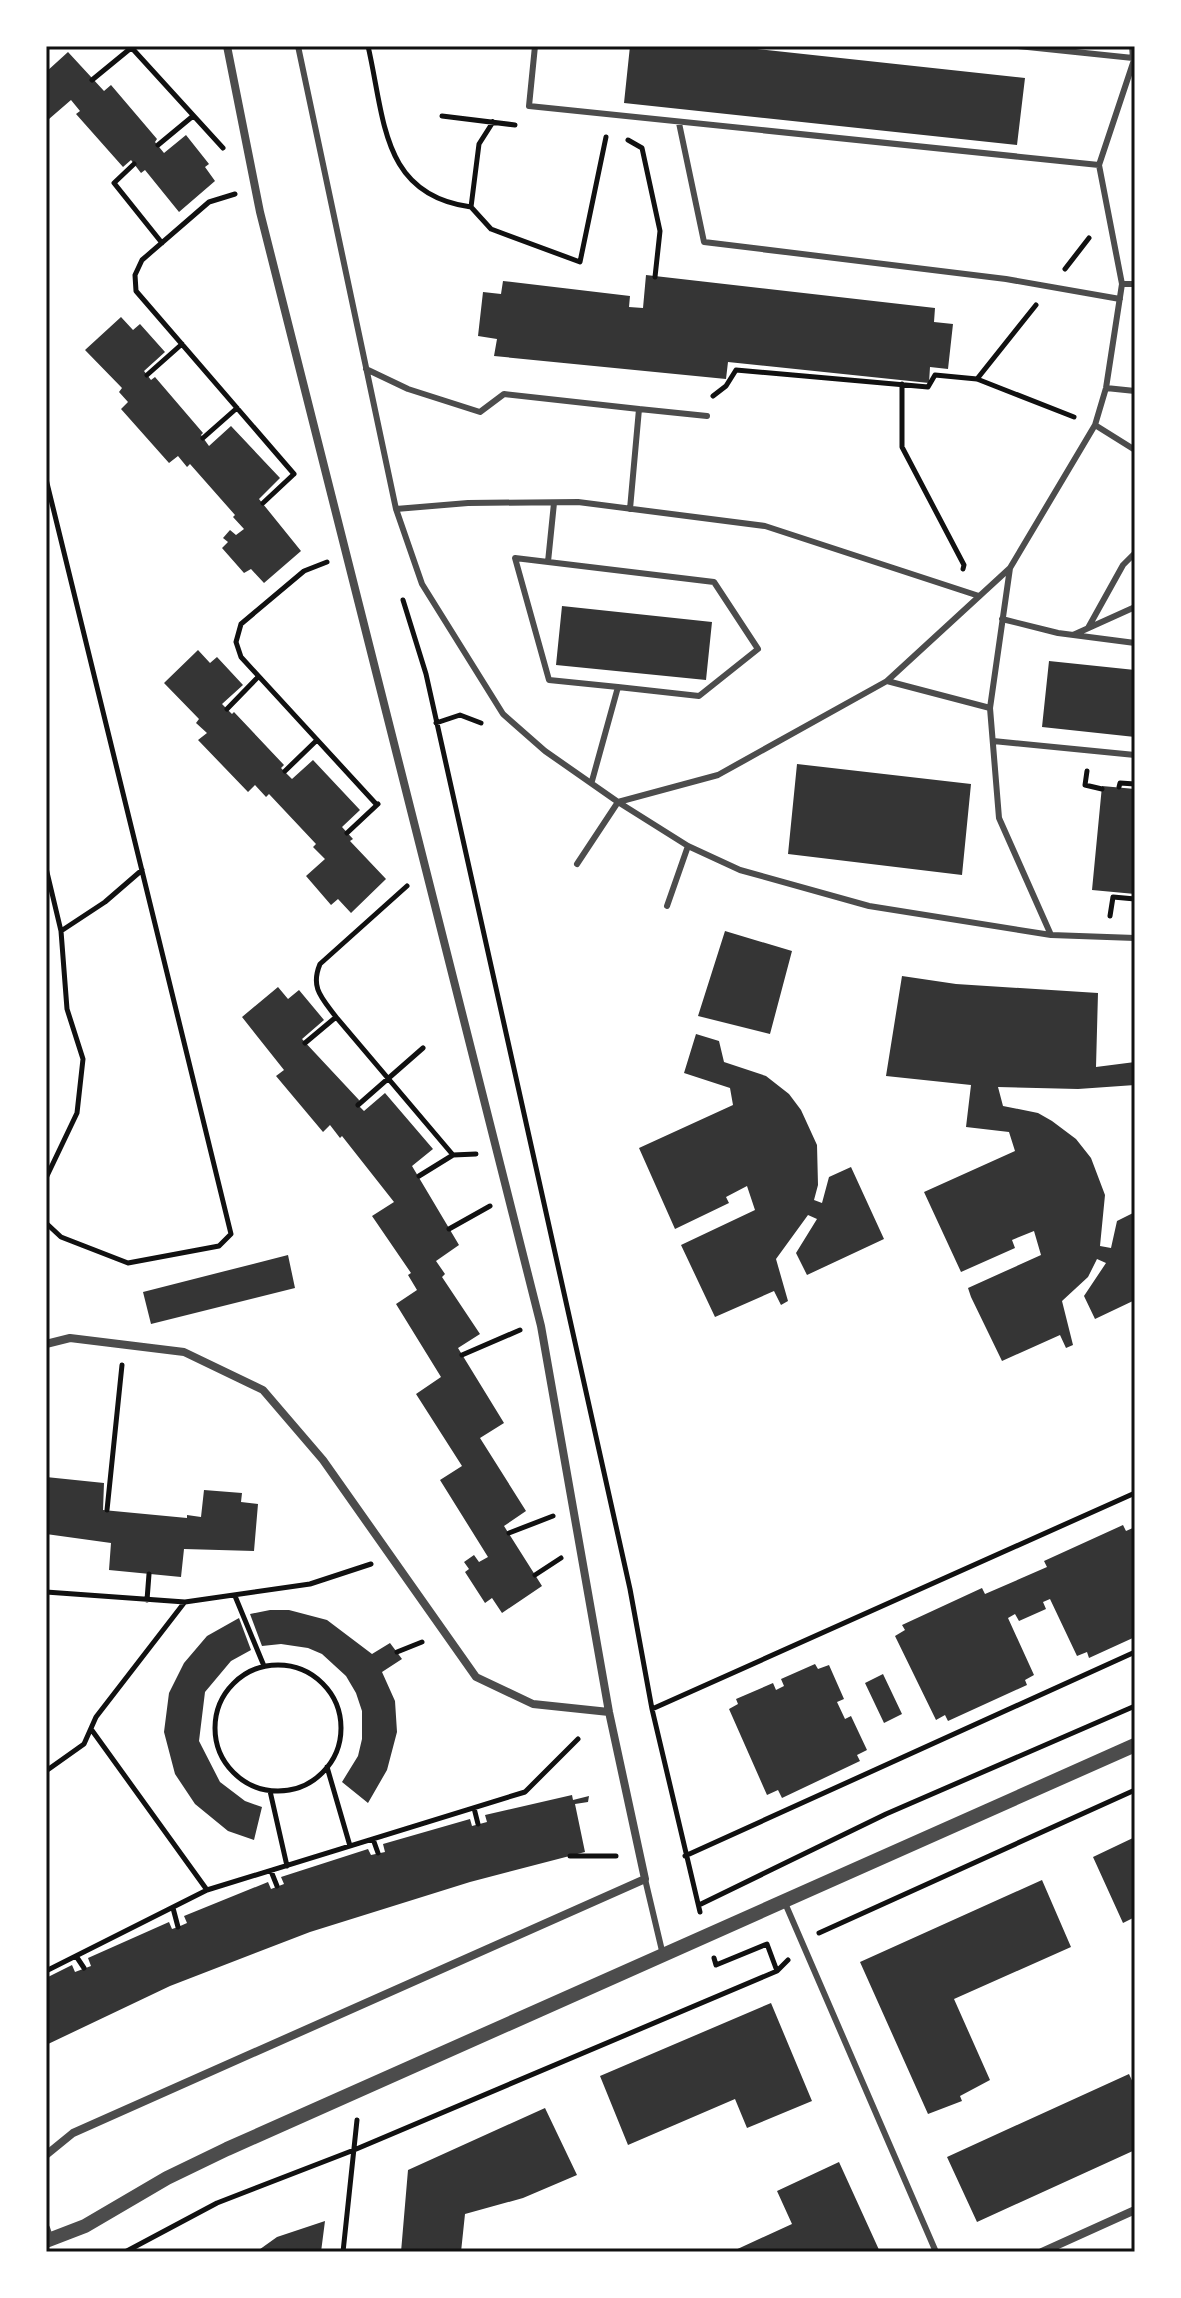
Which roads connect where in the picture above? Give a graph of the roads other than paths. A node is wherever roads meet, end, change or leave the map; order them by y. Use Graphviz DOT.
graph roads {
  1 [pos="227,46"];
  2 [pos="298,46"];
  3 [pos="535,46"];
  4 [pos="1018,46"];
  5 [pos="1132,46"];
  6 [pos="1134,57"];
  7 [pos="679,123"];
  8 [pos="1099,165"];
  9 [pos="1122,284"];
  10 [pos="1135,284"];
  11 [pos="1120,299"];
  12 [pos="366,369"];
  13 [pos="1106,388"];
  14 [pos="1135,391"];
  15 [pos="639,409"];
  16 [pos="707,416"];
  17 [pos="1095,425"];
  18 [pos="1135,450"];
  19 [pos="554,503"];
  20 [pos="396,509"];
  21 [pos="630,509"];
  22 [pos="1135,553"];
  23 [pos="548,562"];
  24 [pos="1010,568"];
  25 [pos="979,596"];
  26 [pos="1135,607"];
  27 [pos="1002,619"];
  28 [pos="1088,628"];
  29 [pos="1073,635"];
  30 [pos="1135,643"];
  31 [pos="887,681"];
  32 [pos="618,687"];
  33 [pos="990,708"];
  34 [pos="993,741"];
  35 [pos="1135,755"];
  36 [pos="592,781"];
  37 [pos="618,802"];
  38 [pos="688,846"];
  39 [pos="577,864"];
  40 [pos="667,906"];
  41 [pos="1051,935"];
  42 [pos="1135,938"];
  43 [pos="46,1344"];
  44 [pos="609,1712"];
  45 [pos="1135,1745"];
  46 [pos="645,1879"];
  47 [pos="785,1901"];
  48 [pos="663,1955"];
  49 [pos="46,2155"];
  50 [pos="1135,2210"];
  51 [pos="47,2238"];
  52 [pos="936,2252"];
  53 [pos="1042,2252"];
  1 -- 44 [label="street"];
  2 -- 12 [label="lane"];
  3 -- 7 [label="lane"];
  4 -- 6 [label="lane"];
  5 -- 6 [label="lane"];
  6 -- 8 [label="lane"];
  7 -- 8 [label="lane"];
  7 -- 11 [label="lane"];
  8 -- 9 [label="lane"];
  9 -- 10 [label="lane"];
  9 -- 11 [label="lane"];
  11 -- 13 [label="lane"];
  12 -- 15 [label="lane"];
  12 -- 20 [label="lane"];
  13 -- 14 [label="lane"];
  13 -- 17 [label="lane"];
  15 -- 16 [label="lane"];
  15 -- 21 [label="lane"];
  17 -- 18 [label="lane"];
  17 -- 24 [label="lane"];
  19 -- 20 [label="lane"];
  19 -- 21 [label="lane"];
  19 -- 23 [label="lane"];
  20 -- 36 [label="lane"];
  21 -- 25 [label="lane"];
  22 -- 28 [label="lane"];
  23 -- 32 [label="lane"];
  23 -- 32 [label="lane"];
  24 -- 25 [label="lane"];
  24 -- 27 [label="lane"];
  25 -- 31 [label="lane"];
  26 -- 28 [label="lane"];
  27 -- 29 [label="lane"];
  27 -- 33 [label="lane"];
  28 -- 29 [label="lane"];
  29 -- 30 [label="lane"];
  31 -- 33 [label="lane"];
  31 -- 37 [label="lane"];
  32 -- 36 [label="lane"];
  33 -- 34 [label="lane"];
  34 -- 35 [label="lane"];
  34 -- 41 [label="lane"];
  36 -- 37 [label="lane"];
  37 -- 38 [label="lane"];
  37 -- 39 [label="lane"];
  38 -- 40 [label="lane"];
  38 -- 41 [label="lane"];
  41 -- 42 [label="lane"];
  43 -- 44 [label="street"];
  44 -- 46 [label="street"];
  45 -- 47 [label="street"];
  46 -- 48 [label="lane"];
  46 -- 49 [label="street"];
  47 -- 48 [label="street"];
  47 -- 52 [label="lane"];
  48 -- 51 [label="street"];
  50 -- 53 [label="street"];
}
